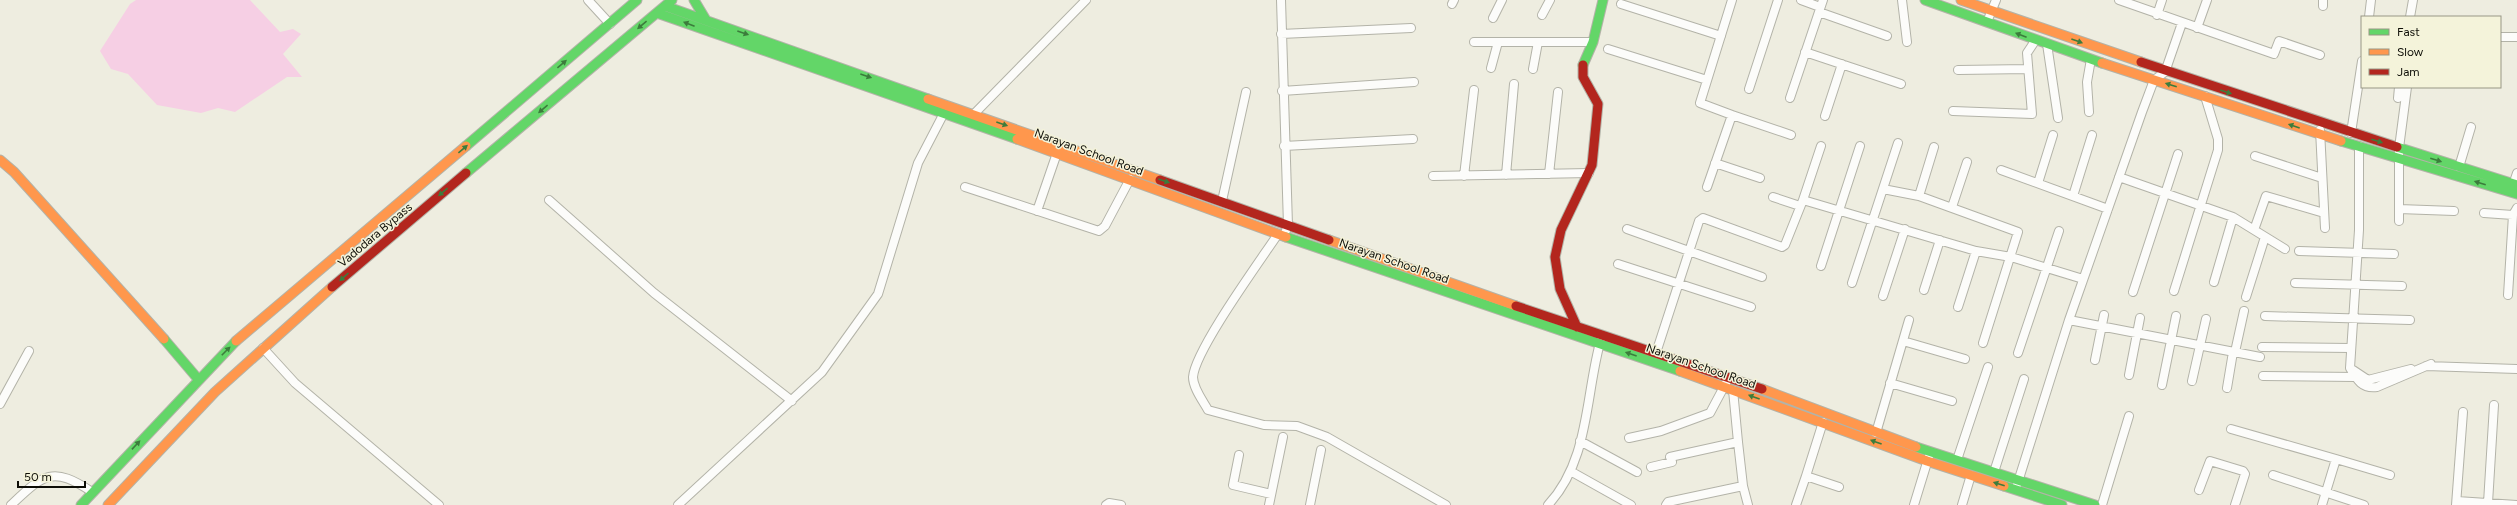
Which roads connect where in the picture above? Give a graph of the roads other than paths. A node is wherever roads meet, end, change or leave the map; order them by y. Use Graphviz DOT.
graph roads {
  1 [pos="588,0"];
  2 [pos="637,0"];
  3 [pos="694,0"];
  4 [pos="1086,0"];
  5 [pos="1281,0"];
  6 [pos="1502,0"];
  7 [pos="1550,0"];
  8 [pos="1603,0"];
  9 [pos="1732,0"];
  10 [pos="1778,0"];
  11 [pos="1801,0"];
  12 [pos="1902,0"];
  13 [pos="1925,0"];
  14 [pos="1961,0"];
  15 [pos="1996,0"];
  16 [pos="2119,0"];
  17 [pos="2162,0"];
  18 [pos="2207,0"];
  19 [pos="2371,0"];
  20 [pos="2413,0"];
  21 [pos="669,3"];
  22 [pos="1622,4"];
  23 [pos="1821,6"];
  24 [pos="1992,10"];
  25 [pos="657,12"];
  26 [pos="1542,15"];
  27 [pos="2157,15"];
  28 [pos="2369,16"];
  29 [pos="2410,16"];
  30 [pos="1493,18"];
  31 [pos="706,20"];
  32 [pos="1987,22"];
  33 [pos="2182,23"];
  34 [pos="610,24"];
  35 [pos="1412,28"];
  36 [pos="2197,28"];
  37 [pos="1281,34"];
  38 [pos="1721,36"];
  39 [pos="1887,36"];
  40 [pos="2501,37"];
  41 [pos="2517,37"];
  42 [pos="2034,41"];
  43 [pos="1474,42"];
  44 [pos="1498,42"];
  45 [pos="1538,42"];
  46 [pos="1593,42"];
  47 [pos="1907,42"];
  48 [pos="2047,44"];
  49 [pos="1608,49"];
  50 [pos="1805,52"];
  51 [pos="2320,55"];
  52 [pos="2091,59"];
  53 [pos="1842,64"];
  54 [pos="1491,68"];
  55 [pos="2361,68"];
  56 [pos="1533,69"];
  57 [pos="2028,69"];
  58 [pos="1958,70"];
  59 [pos="2165,72"];
  60 [pos="1708,80"];
  61 [pos="2154,80"];
  62 [pos="1414,82"];
  63 [pos="1514,84"];
  64 [pos="1901,84"];
  65 [pos="2399,88"];
  66 [pos="2406,88"];
  67 [pos="1749,89"];
  68 [pos="1474,90"];
  69 [pos="1282,91"];
  70 [pos="1246,92"];
  71 [pos="1558,92"];
  72 [pos="2205,96"];
  73 [pos="1790,98"];
  74 [pos="2398,98"];
  75 [pos="1952,111"];
  76 [pos="2089,112"];
  77 [pos="944,114"];
  78 [pos="974,114"];
  79 [pos="1732,115"];
  80 [pos="1825,116"];
  81 [pos="2058,118"];
  82 [pos="2320,123"];
  83 [pos="2471,127"];
  84 [pos="2351,133"];
  85 [pos="1791,135"];
  86 [pos="2053,135"];
  87 [pos="2092,135"];
  88 [pos="2320,135"];
  89 [pos="1413,139"];
  90 [pos="1898,143"];
  91 [pos="1284,146"];
  92 [pos="1821,146"];
  93 [pos="1860,146"];
  94 [pos="2359,146"];
  95 [pos="1934,147"];
  96 [pos="2399,148"];
  97 [pos="1057,153"];
  98 [pos="2178,154"];
  99 [pos="2255,156"];
  100 [pos="2398,158"];
  101 [pos="0,160"];
  102 [pos="1967,162"];
  103 [pos="1715,163"];
  104 [pos="2459,167"];
  105 [pos="2001,170"];
  106 [pos="1589,173"];
  107 [pos="2517,173"];
  108 [pos="1549,174"];
  109 [pos="1506,175"];
  110 [pos="1433,176"];
  111 [pos="1464,176"];
  112 [pos="2119,177"];
  113 [pos="1760,178"];
  114 [pos="2322,178"];
  115 [pos="1130,179"];
  116 [pos="2038,183"];
  117 [pos="964,187"];
  118 [pos="1707,187"];
  119 [pos="1883,188"];
  120 [pos="2514,189"];
  121 [pos="2165,193"];
  122 [pos="1773,196"];
  123 [pos="1919,196"];
  124 [pos="2073,196"];
  125 [pos="549,200"];
  126 [pos="1222,201"];
  127 [pos="1802,203"];
  128 [pos="2200,205"];
  129 [pos="1952,207"];
  130 [pos="2108,209"];
  131 [pos="2399,210"];
  132 [pos="1037,211"];
  133 [pos="1839,211"];
  134 [pos="2454,211"];
  135 [pos="2515,212"];
  136 [pos="2324,213"];
  137 [pos="2484,213"];
  138 [pos="2232,218"];
  139 [pos="1872,220"];
  140 [pos="2399,221"];
  141 [pos="1288,225"];
  142 [pos="2325,228"];
  143 [pos="1627,229"];
  144 [pos="1905,229"];
  145 [pos="2254,230"];
  146 [pos="2059,231"];
  147 [pos="1281,235"];
  148 [pos="2265,237"];
  149 [pos="1940,240"];
  150 [pos="2285,249"];
  151 [pos="1689,251"];
  152 [pos="1976,251"];
  153 [pos="2299,251"];
  154 [pos="2358,252"];
  155 [pos="2394,254"];
  156 [pos="2011,257"];
  157 [pos="1618,264"];
  158 [pos="1821,266"];
  159 [pos="2046,267"];
  160 [pos="1762,277"];
  161 [pos="2083,279"];
  162 [pos="2214,282"];
  163 [pos="1678,283"];
  164 [pos="1852,283"];
  165 [pos="2295,283"];
  166 [pos="2356,285"];
  167 [pos="2402,286"];
  168 [pos="1924,290"];
  169 [pos="2174,291"];
  170 [pos="2133,292"];
  171 [pos="2508,295"];
  172 [pos="1883,296"];
  173 [pos="2246,297"];
  174 [pos="1752,307"];
  175 [pos="1958,307"];
  176 [pos="2244,311"];
  177 [pos="2104,315"];
  178 [pos="2176,316"];
  179 [pos="2265,316"];
  180 [pos="2140,318"];
  181 [pos="2354,318"];
  182 [pos="2206,319"];
  183 [pos="1909,320"];
  184 [pos="2069,320"];
  185 [pos="2410,320"];
  186 [pos="2102,326"];
  187 [pos="1577,327"];
  188 [pos="2136,333"];
  189 [pos="1601,339"];
  190 [pos="2171,340"];
  191 [pos="1903,341"];
  192 [pos="1983,343"];
  193 [pos="2200,345"];
  194 [pos="2262,347"];
  195 [pos="264,348"];
  196 [pos="2350,348"];
  197 [pos="29,351"];
  198 [pos="2234,352"];
  199 [pos="1656,353"];
  200 [pos="2018,353"];
  201 [pos="2260,357"];
  202 [pos="1965,359"];
  203 [pos="2095,360"];
  204 [pos="2431,364"];
  205 [pos="1988,367"];
  206 [pos="2350,368"];
  207 [pos="2517,369"];
  208 [pos="2129,375"];
  209 [pos="2263,376"];
  210 [pos="1730,377"];
  211 [pos="2355,377"];
  212 [pos="198,379"];
  213 [pos="2024,379"];
  214 [pos="2192,381"];
  215 [pos="1890,384"];
  216 [pos="2162,385"];
  217 [pos="1724,386"];
  218 [pos="2227,388"];
  219 [pos="1733,390"];
  220 [pos="792,401"];
  221 [pos="1952,401"];
  222 [pos="0,404"];
  223 [pos="2494,404"];
  224 [pos="2463,412"];
  225 [pos="2129,416"];
  226 [pos="1823,422"];
  227 [pos="2231,429"];
  228 [pos="1876,433"];
  229 [pos="1283,436"];
  230 [pos="1629,438"];
  231 [pos="1580,441"];
  232 [pos="1738,442"];
  233 [pos="1321,450"];
  234 [pos="1930,452"];
  235 [pos="1239,455"];
  236 [pos="1957,460"];
  237 [pos="2336,460"];
  238 [pos="1927,461"];
  239 [pos="1651,467"];
  240 [pos="1572,472"];
  241 [pos="1637,472"];
  242 [pos="1994,472"];
  243 [pos="1971,475"];
  244 [pos="2273,475"];
  245 [pos="2390,475"];
  246 [pos="1806,476"];
  247 [pos="2018,480"];
  248 [pos="1743,486"];
  249 [pos="1839,487"];
  250 [pos="2015,490"];
  251 [pos="2199,490"];
  252 [pos="92,492"];
  253 [pos="2326,493"];
  254 [pos="1271,494"];
  255 [pos="2457,503"];
  256 [pos="2488,503"];
  257 [pos="2517,504"];
  258 [pos="11,505"];
  259 [pos="81,505"];
  260 [pos="108,505"];
  261 [pos="439,505"];
  262 [pos="678,505"];
  263 [pos="1106,505"];
  264 [pos="1121,505"];
  265 [pos="1269,505"];
  266 [pos="1310,505"];
  267 [pos="1446,505"];
  268 [pos="1548,505"];
  269 [pos="1631,505"];
  270 [pos="1666,505"];
  271 [pos="1748,505"];
  272 [pos="1796,505"];
  273 [pos="1914,505"];
  274 [pos="1962,505"];
  275 [pos="2062,505"];
  276 [pos="2096,505"];
  277 [pos="2102,505"];
  278 [pos="2235,505"];
  279 [pos="2322,505"];
  280 [pos="2364,505"];
  1 -- 34 [label="street"];
  2 -- 34 [label="main road, Vadodara Bypass"];
  3 -- 31 [label="main road"];
  4 -- 78 [label="street"];
  5 -- 37 [label="street"];
  6 -- 30 [label="street"];
  7 -- 26 [label="street"];
  8 -- 46 [label="main road"];
  9 -- 38 [label="street"];
  10 -- 67 [label="street"];
  11 -- 23 [label="street"];
  12 -- 47 [label="street"];
  13 -- 32 [label="main road"];
  14 -- 24 [label="main road"];
  15 -- 24 [label="street"];
  16 -- 27 [label="street"];
  17 -- 27 [label="street"];
  18 -- 36 [label="street"];
  19 -- 28 [label="street"];
  20 -- 29 [label="street"];
  21 -- 25 [label="main road, Vadodara Bypass"];
  21 -- 31 [label="main road"];
  22 -- 38 [label="street"];
  23 -- 39 [label="street"];
  23 -- 50 [label="street"];
  24 -- 32 [label="street"];
  24 -- 59 [label="main road, one-way"];
  77 -- 25 [label="main road, Narayan School Road, one-way"];
  25 -- 195 [label="main road, Vadodara Bypass, one-way"];
  27 -- 33 [label="street"];
  31 -- 78 [label="main road, one-way"];
  42 -- 32 [label="main road, one-way"];
  33 -- 36 [label="street"];
  33 -- 59 [label="street"];
  212 -- 34 [label="main road, Vadodara Bypass, one-way"];
  35 -- 37 [label="street"];
  36 -- 51 [label="street"];
  37 -- 69 [label="street"];
  38 -- 60 [label="street"];
  40 -- 41 [label="street"];
  42 -- 48 [label="main road"];
  42 -- 57 [label="street"];
  43 -- 44 [label="street"];
  44 -- 45 [label="street"];
  44 -- 54 [label="street"];
  45 -- 46 [label="street"];
  45 -- 56 [label="street"];
  46 -- 106 [label="main road"];
  48 -- 52 [label="main road"];
  48 -- 81 [label="street"];
  49 -- 60 [label="street"];
  50 -- 53 [label="street"];
  50 -- 73 [label="street"];
  52 -- 61 [label="main road"];
  52 -- 76 [label="street"];
  53 -- 64 [label="street"];
  53 -- 80 [label="street"];
  55 -- 84 [label="street"];
  57 -- 58 [label="street"];
  57 -- 75 [label="street"];
  59 -- 61 [label="street"];
  59 -- 82 [label="main road, one-way"];
  60 -- 79 [label="street"];
  72 -- 61 [label="main road, one-way"];
  61 -- 112 [label="street"];
  62 -- 69 [label="street"];
  63 -- 109 [label="street"];
  65 -- 74 [label="street"];
  66 -- 96 [label="street"];
  68 -- 111 [label="street"];
  69 -- 91 [label="street"];
  70 -- 126 [label="street"];
  71 -- 108 [label="street"];
  88 -- 72 [label="main road, one-way"];
  72 -- 128 [label="street"];
  77 -- 97 [label="main road, Narayan School Road"];
  77 -- 220 [label="street"];
  78 -- 126 [label="main road, one-way"];
  79 -- 85 [label="street"];
  79 -- 103 [label="street"];
  82 -- 84 [label="main road"];
  82 -- 88 [label="street"];
  83 -- 104 [label="street"];
  84 -- 96 [label="main road, one-way"];
  86 -- 116 [label="street"];
  87 -- 124 [label="street"];
  88 -- 94 [label="main road"];
  88 -- 114 [label="street"];
  89 -- 91 [label="street"];
  90 -- 119 [label="street"];
  91 -- 141 [label="street"];
  92 -- 127 [label="street"];
  93 -- 133 [label="street"];
  94 -- 100 [label="main road"];
  94 -- 154 [label="street"];
  95 -- 123 [label="street"];
  96 -- 100 [label="street"];
  96 -- 104 [label="main road, one-way"];
  97 -- 115 [label="main road, Narayan School Road"];
  97 -- 132 [label="street"];
  98 -- 121 [label="street"];
  99 -- 114 [label="street"];
  120 -- 100 [label="main road, one-way"];
  100 -- 131 [label="street"];
  101 -- 212 [label="main road"];
  102 -- 129 [label="street"];
  103 -- 113 [label="street"];
  103 -- 118 [label="street"];
  104 -- 120 [label="main road"];
  105 -- 116 [label="street"];
  106 -- 108 [label="street"];
  106 -- 187 [label="main road"];
  107 -- 120 [label="street"];
  108 -- 109 [label="street"];
  109 -- 111 [label="street"];
  110 -- 111 [label="street"];
  112 -- 121 [label="street"];
  112 -- 130 [label="street"];
  114 -- 136 [label="street"];
  115 -- 132 [label="street"];
  115 -- 147 [label="main road, Narayan School Road"];
  116 -- 124 [label="street"];
  117 -- 132 [label="street"];
  119 -- 123 [label="street"];
  119 -- 139 [label="street"];
  121 -- 128 [label="street"];
  121 -- 170 [label="street"];
  122 -- 127 [label="street"];
  123 -- 129 [label="street"];
  124 -- 130 [label="street"];
  125 -- 220 [label="street"];
  126 -- 141 [label="main road"];
  127 -- 133 [label="street"];
  127 -- 151 [label="street"];
  128 -- 138 [label="street"];
  128 -- 169 [label="street"];
  129 -- 156 [label="street"];
  130 -- 161 [label="street"];
  131 -- 134 [label="street"];
  131 -- 140 [label="street"];
  133 -- 139 [label="street"];
  133 -- 158 [label="street"];
  135 -- 137 [label="street"];
  135 -- 171 [label="street"];
  136 -- 142 [label="street"];
  136 -- 145 [label="street"];
  138 -- 145 [label="street"];
  138 -- 162 [label="street"];
  139 -- 144 [label="street"];
  139 -- 164 [label="street"];
  141 -- 147 [label="street"];
  141 -- 187 [label="main road"];
  143 -- 151 [label="street"];
  144 -- 149 [label="street"];
  144 -- 172 [label="street"];
  145 -- 148 [label="street"];
  146 -- 159 [label="street"];
  147 -- 189 [label="main road, Narayan School Road"];
  147 -- 267 [label="street"];
  148 -- 150 [label="street"];
  148 -- 173 [label="street"];
  149 -- 152 [label="street"];
  149 -- 168 [label="street"];
  151 -- 160 [label="street"];
  151 -- 163 [label="street"];
  152 -- 156 [label="street"];
  152 -- 175 [label="street"];
  153 -- 154 [label="street"];
  154 -- 155 [label="street"];
  154 -- 166 [label="street"];
  156 -- 159 [label="street"];
  156 -- 192 [label="street"];
  157 -- 163 [label="street"];
  159 -- 161 [label="street"];
  159 -- 200 [label="street"];
  161 -- 184 [label="street"];
  163 -- 174 [label="street"];
  163 -- 199 [label="street"];
  165 -- 166 [label="street"];
  166 -- 167 [label="street"];
  166 -- 181 [label="street"];
  176 -- 198 [label="street"];
  177 -- 186 [label="street"];
  178 -- 190 [label="street"];
  179 -- 181 [label="street"];
  180 -- 188 [label="street"];
  181 -- 185 [label="street"];
  181 -- 196 [label="street"];
  182 -- 193 [label="street"];
  183 -- 191 [label="street"];
  184 -- 186 [label="street"];
  184 -- 247 [label="street"];
  186 -- 188 [label="street"];
  186 -- 203 [label="street"];
  187 -- 189 [label="main road"];
  188 -- 190 [label="street"];
  188 -- 208 [label="street"];
  189 -- 199 [label="main road"];
  217 -- 189 [label="main road, Narayan School Road, one-way"];
  189 -- 231 [label="street"];
  190 -- 193 [label="street"];
  190 -- 216 [label="street"];
  191 -- 202 [label="street"];
  191 -- 215 [label="street"];
  193 -- 198 [label="street"];
  193 -- 214 [label="street"];
  194 -- 196 [label="street"];
  195 -- 260 [label="main road, Vadodara Bypass"];
  195 -- 261 [label="street"];
  196 -- 206 [label="street"];
  197 -- 222 [label="street"];
  198 -- 201 [label="street"];
  198 -- 218 [label="street"];
  199 -- 210 [label="main road"];
  204 -- 206 [label="street"];
  204 -- 207 [label="street"];
  204 -- 211 [label="street"];
  205 -- 236 [label="street"];
  206 -- 211 [label="street"];
  209 -- 211 [label="street"];
  210 -- 217 [label="street"];
  210 -- 228 [label="main road"];
  252 -- 212 [label="main road, Vadodara Bypass, one-way"];
  213 -- 242 [label="street"];
  215 -- 221 [label="street"];
  215 -- 228 [label="street"];
  217 -- 219 [label="main road, Narayan School Road"];
  217 -- 230 [label="street"];
  226 -- 219 [label="main road, Narayan School Road, one-way"];
  219 -- 232 [label="street"];
  220 -- 262 [label="street"];
  223 -- 256 [label="street"];
  224 -- 255 [label="street"];
  225 -- 277 [label="street"];
  238 -- 226 [label="main road, Narayan School Road, one-way"];
  226 -- 246 [label="street"];
  227 -- 237 [label="street"];
  228 -- 234 [label="main road"];
  229 -- 254 [label="street"];
  231 -- 240 [label="street"];
  231 -- 241 [label="street"];
  232 -- 239 [label="street"];
  232 -- 248 [label="street"];
  233 -- 266 [label="street"];
  234 -- 236 [label="main road"];
  234 -- 238 [label="street"];
  235 -- 254 [label="street"];
  236 -- 242 [label="main road"];
  237 -- 245 [label="street"];
  237 -- 253 [label="street"];
  238 -- 243 [label="main road, Narayan School Road"];
  238 -- 273 [label="street"];
  240 -- 268 [label="street"];
  240 -- 269 [label="street"];
  242 -- 247 [label="main road"];
  250 -- 243 [label="main road, Narayan School Road, one-way"];
  243 -- 274 [label="street"];
  244 -- 253 [label="street"];
  246 -- 249 [label="street"];
  246 -- 272 [label="street"];
  247 -- 250 [label="street"];
  247 -- 276 [label="main road"];
  248 -- 270 [label="street"];
  248 -- 271 [label="street"];
  250 -- 275 [label="main road, Narayan School Road"];
  251 -- 278 [label="street"];
  252 -- 258 [label="street"];
  252 -- 259 [label="main road, Vadodara Bypass"];
  253 -- 279 [label="street"];
  253 -- 280 [label="street"];
  254 -- 265 [label="street"];
  255 -- 256 [label="street"];
  256 -- 257 [label="street"];
  263 -- 264 [label="street"];
}
